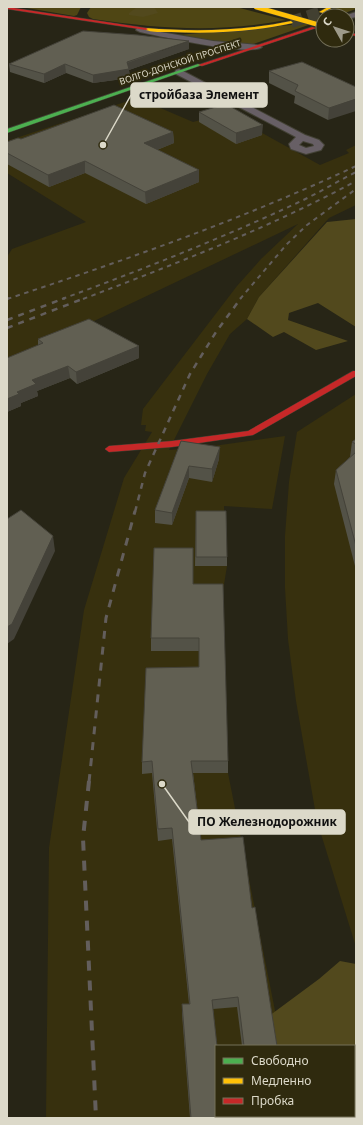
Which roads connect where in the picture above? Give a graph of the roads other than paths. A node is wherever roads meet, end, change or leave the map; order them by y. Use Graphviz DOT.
graph roads {
  1 [pos="256,7"];
  2 [pos="286,7"];
  3 [pos="7,8"];
  4 [pos="315,13"];
  5 [pos="291,22"];
  6 [pos="315,24"];
  7 [pos="119,26"];
  8 [pos="314,28"];
  9 [pos="210,44"];
  10 [pos="258,47"];
  11 [pos="222,58"];
  12 [pos="179,72"];
  13 [pos="7,131"];
  14 [pos="302,137"];
  15 [pos="356,373"];
  16 [pos="109,449"];
  1 -- 6 [label="street, bridge"];
  2 -- 4 [label="street"];
  3 -- 7 [label="street"];
  5 -- 7 [label="street"];
  7 -- 9 [label="street"];
  8 -- 10 [label="street, ВОЛГО-ДОНСКОЙ ПРОСПЕКТ"];
  9 -- 10 [label="street"];
  9 -- 11 [label="street"];
  10 -- 11 [label="street, ВОЛГО-ДОНСКОЙ ПРОСПЕКТ"];
  11 -- 12 [label="street, ВОЛГО-ДОНСКОЙ ПРОСПЕКТ"];
  12 -- 13 [label="street, ВОЛГО-ДОНСКОЙ ПРОСПЕКТ"];
  12 -- 14 [label="street"];
  15 -- 16 [label="street"];
}
